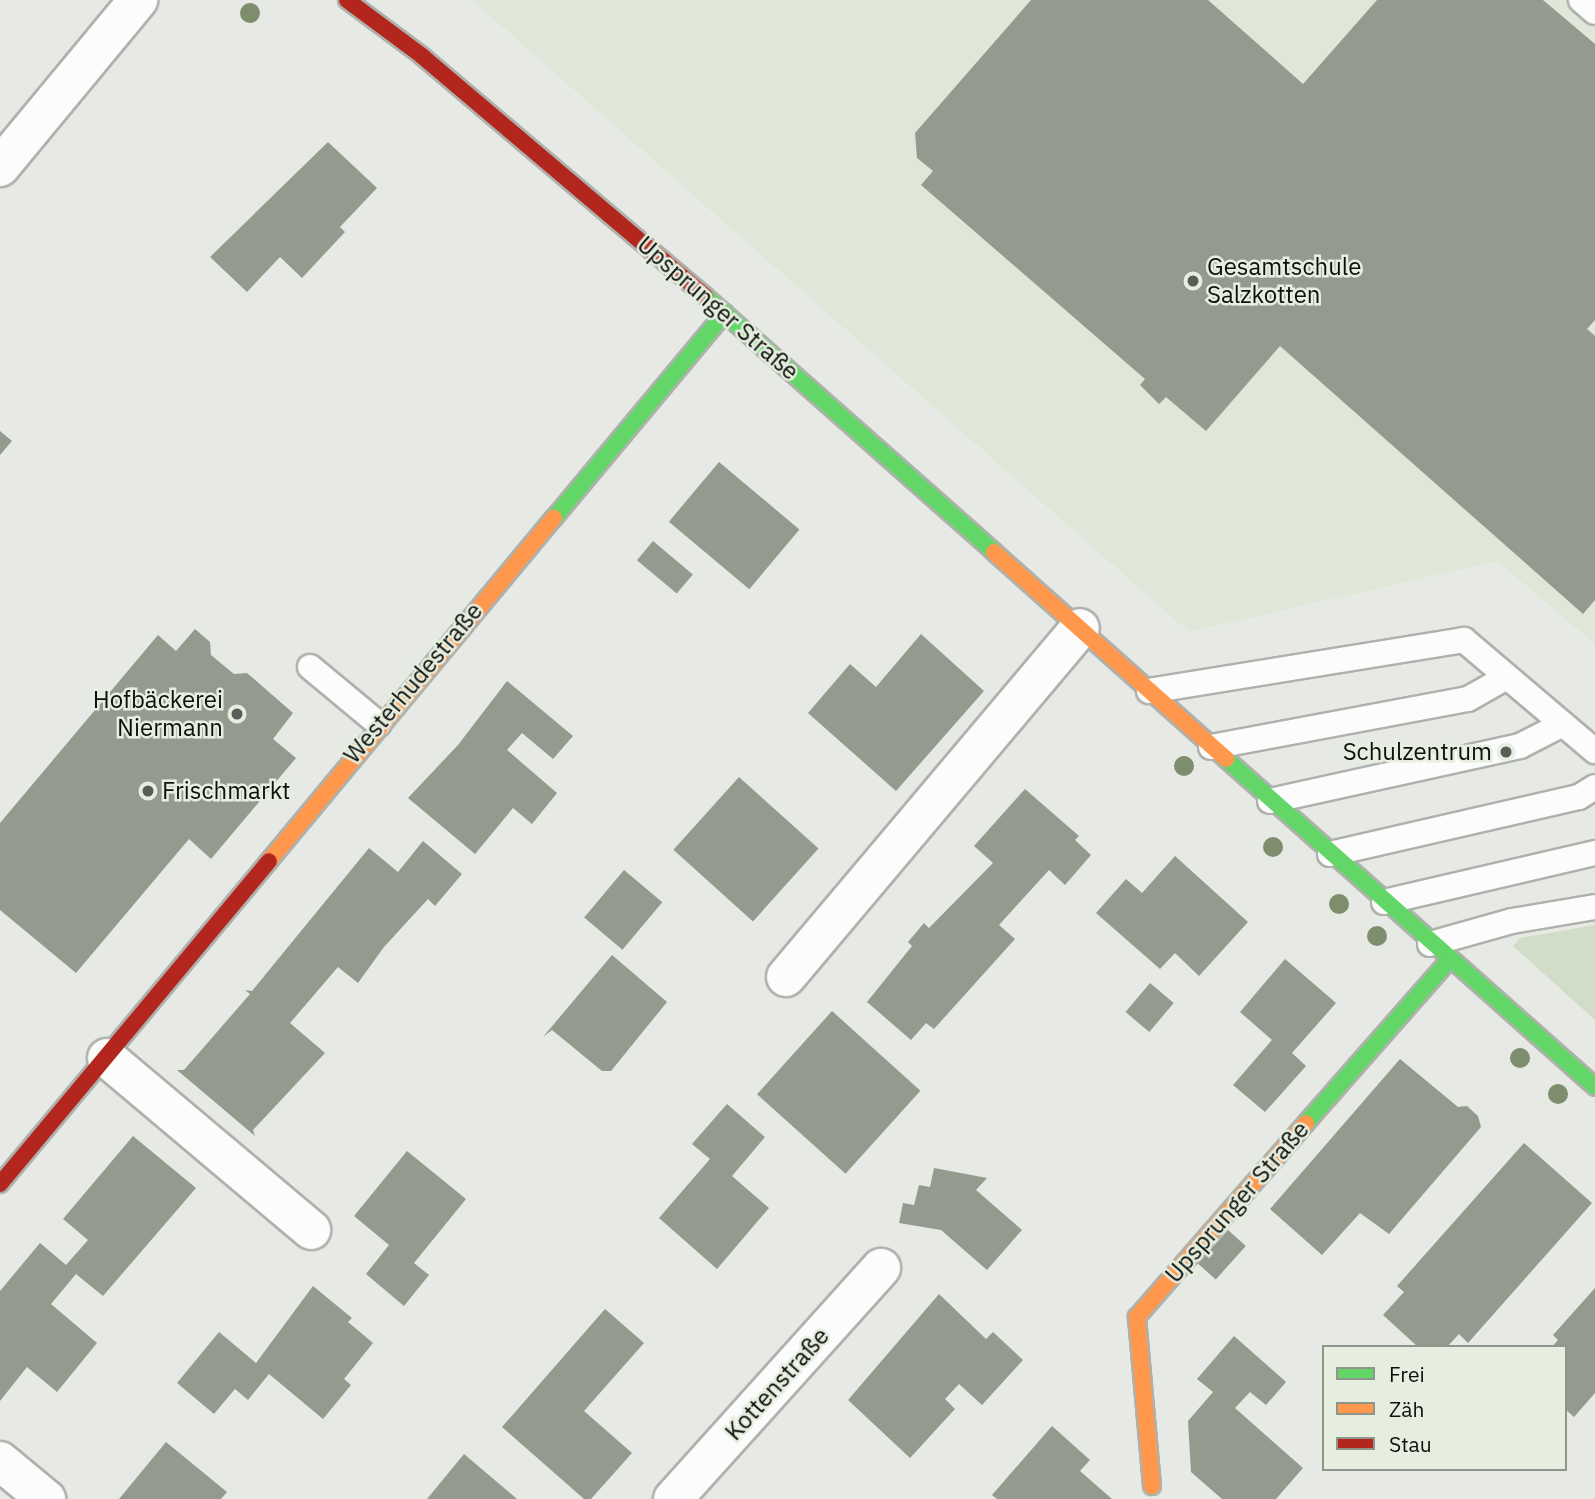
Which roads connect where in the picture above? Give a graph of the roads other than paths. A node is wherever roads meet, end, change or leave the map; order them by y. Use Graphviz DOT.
graph roads {
  1 [pos="138,0"];
  2 [pos="1581,0"];
  3 [pos="367,6"];
  4 [pos="1595,12"];
  5 [pos="0,167"];
  6 [pos="724,313"];
  7 [pos="1080,628"];
  8 [pos="310,667"];
  9 [pos="1507,677"];
  10 [pos="1149,691"];
  11 [pos="379,724"];
  12 [pos="1563,724"];
  13 [pos="1210,747"];
  14 [pos="1595,751"];
  15 [pos="1595,787"];
  16 [pos="1270,801"];
  17 [pos="1595,853"];
  18 [pos="1330,854"];
  19 [pos="1384,902"];
  20 [pos="1595,907"];
  21 [pos="1430,944"];
  22 [pos="1449,960"];
  23 [pos="786,978"];
  24 [pos="107,1058"];
  25 [pos="1595,1087"];
  26 [pos="0,1184"];
  27 [pos="311,1230"];
  28 [pos="881,1268"];
  29 [pos="0,1461"];
  30 [pos="1152,1486"];
  31 [pos="46,1499"];
  32 [pos="673,1499"];
  1 -- 5 [label="street"];
  2 -- 4 [label="lane"];
  3 -- 6 [label="street, Upsprunger Straße"];
  6 -- 7 [label="street, Upsprunger Straße"];
  6 -- 11 [label="street, Westerhudestraße"];
  7 -- 10 [label="street, Upsprunger Straße"];
  7 -- 23 [label="street"];
  8 -- 11 [label="lane"];
  9 -- 10 [label="lane"];
  9 -- 12 [label="lane"];
  9 -- 13 [label="lane"];
  10 -- 13 [label="street, Upsprunger Straße"];
  11 -- 24 [label="street, Westerhudestraße"];
  12 -- 14 [label="lane"];
  12 -- 16 [label="lane"];
  13 -- 16 [label="street, Upsprunger Straße"];
  15 -- 18 [label="lane"];
  16 -- 18 [label="street, Upsprunger Straße"];
  17 -- 19 [label="lane"];
  18 -- 19 [label="street, Upsprunger Straße"];
  19 -- 21 [label="street, Upsprunger Straße"];
  20 -- 21 [label="lane"];
  21 -- 22 [label="street, Upsprunger Straße"];
  22 -- 25 [label="street, Upsprunger Straße"];
  22 -- 30 [label="street, Upsprunger Straße"];
  24 -- 26 [label="street, Westerhudestraße"];
  24 -- 27 [label="street"];
  28 -- 32 [label="street, Kottenstraße"];
  29 -- 31 [label="street"];
}
